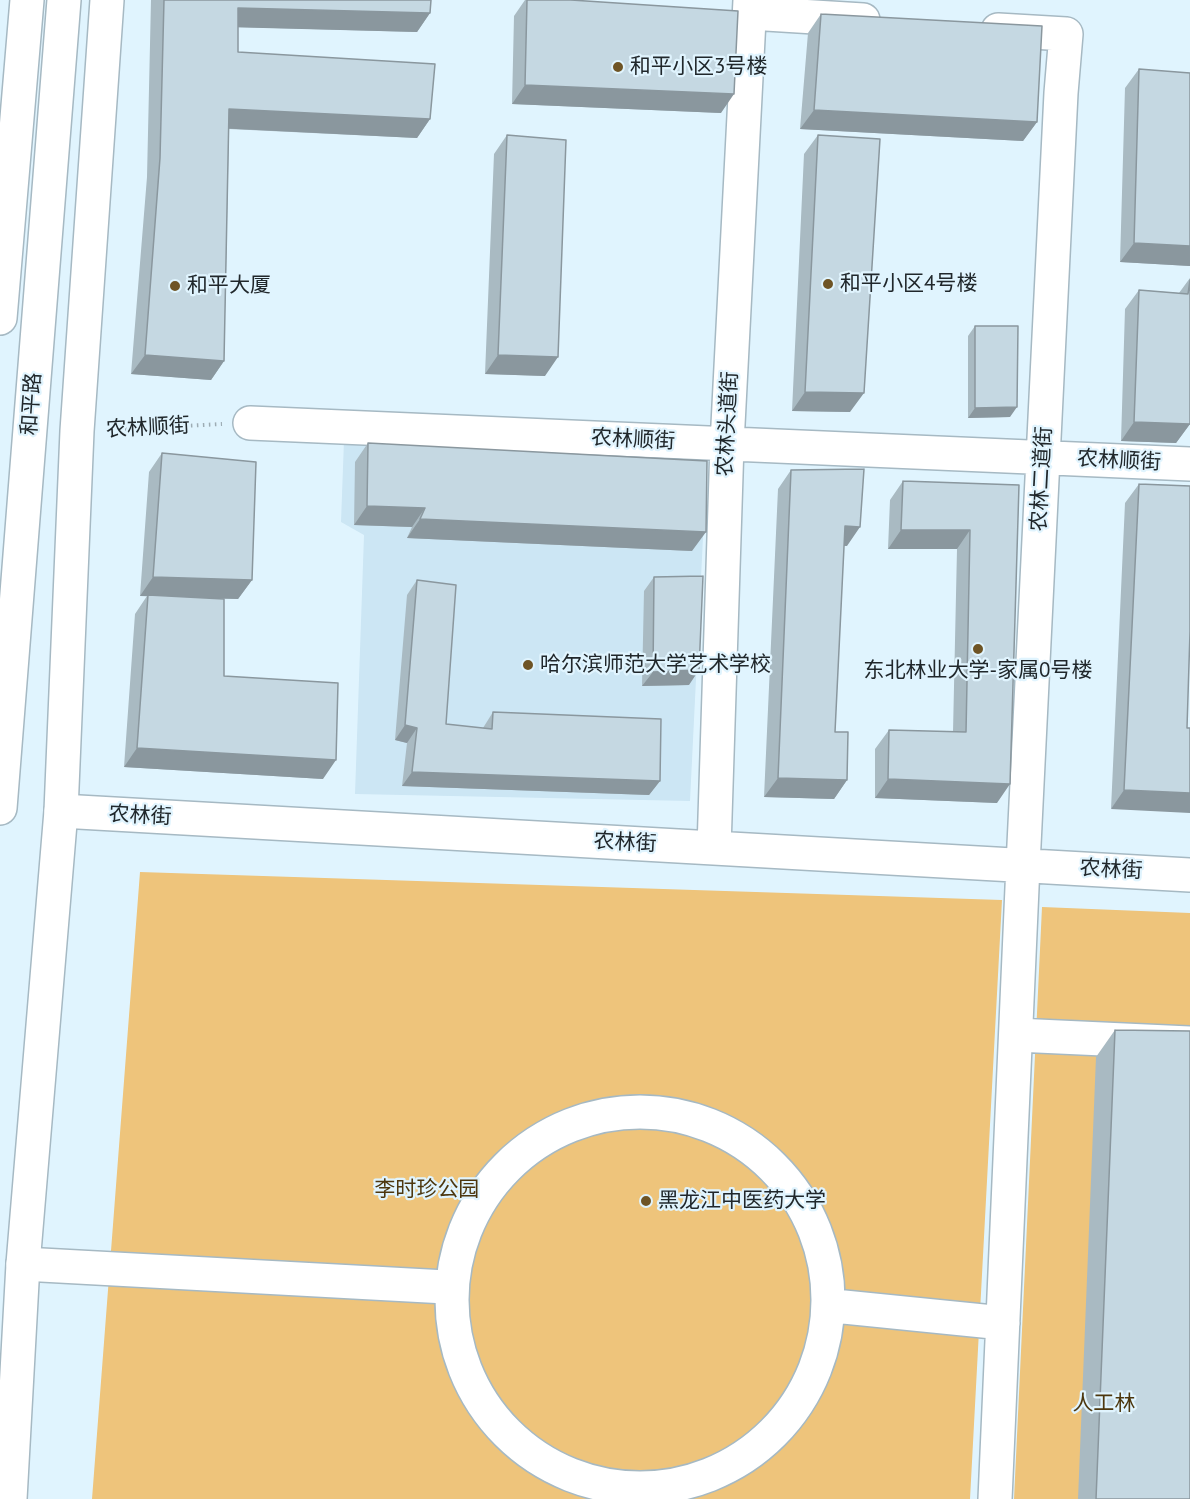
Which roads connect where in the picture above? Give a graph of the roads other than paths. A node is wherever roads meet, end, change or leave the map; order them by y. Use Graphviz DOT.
graph roads {
  1 [pos="27,0"];
  2 [pos="64,0"];
  3 [pos="107,0"];
  4 [pos="750,6"];
  5 [pos="890,22"];
  6 [pos="972,28"];
  7 [pos="0,318"];
  8 [pos="250,423"];
  9 [pos="727,444"];
  10 [pos="1043,458"];
  11 [pos="1190,464"];
  12 [pos="0,808"];
  13 [pos="61,811"];
  14 [pos="714,848"];
  15 [pos="1023,865"];
  16 [pos="1190,874"];
  17 [pos="1016,1035"];
  18 [pos="1190,1043"];
  19 [pos="23,1264"];
  20 [pos="446,1287"];
  21 [pos="834,1306"];
  22 [pos="1003,1323"];
  23 [pos="10,1499"];
  24 [pos="996,1499"];
  1 -- 7 [label="street"];
  2 -- 12 [label="street, 和平路"];
  3 -- 13 [label="street"];
  4 -- 5 [label="street"];
  4 -- 9 [label="street, 农林头道街"];
  6 -- 10 [label="street, 农林二道街"];
  8 -- 9 [label="street, 农林顺街"];
  9 -- 10 [label="street, 农林顺街"];
  9 -- 14 [label="street, 农林头道街"];
  10 -- 11 [label="street, 农林顺街"];
  10 -- 15 [label="street, 农林二道街"];
  13 -- 14 [label="street, 农林街"];
  13 -- 19 [label="street"];
  14 -- 15 [label="street, 农林街"];
  15 -- 16 [label="street, 农林街"];
  15 -- 17 [label="street, 农林二道街"];
  17 -- 18 [label="street"];
  17 -- 22 [label="street, 农林二道街"];
  19 -- 20 [label="street"];
  19 -- 23 [label="street"];
  20 -- 21 [label="street"];
  20 -- 21 [label="street"];
  21 -- 22 [label="street"];
  22 -- 24 [label="street, 农林二道街"];
}
